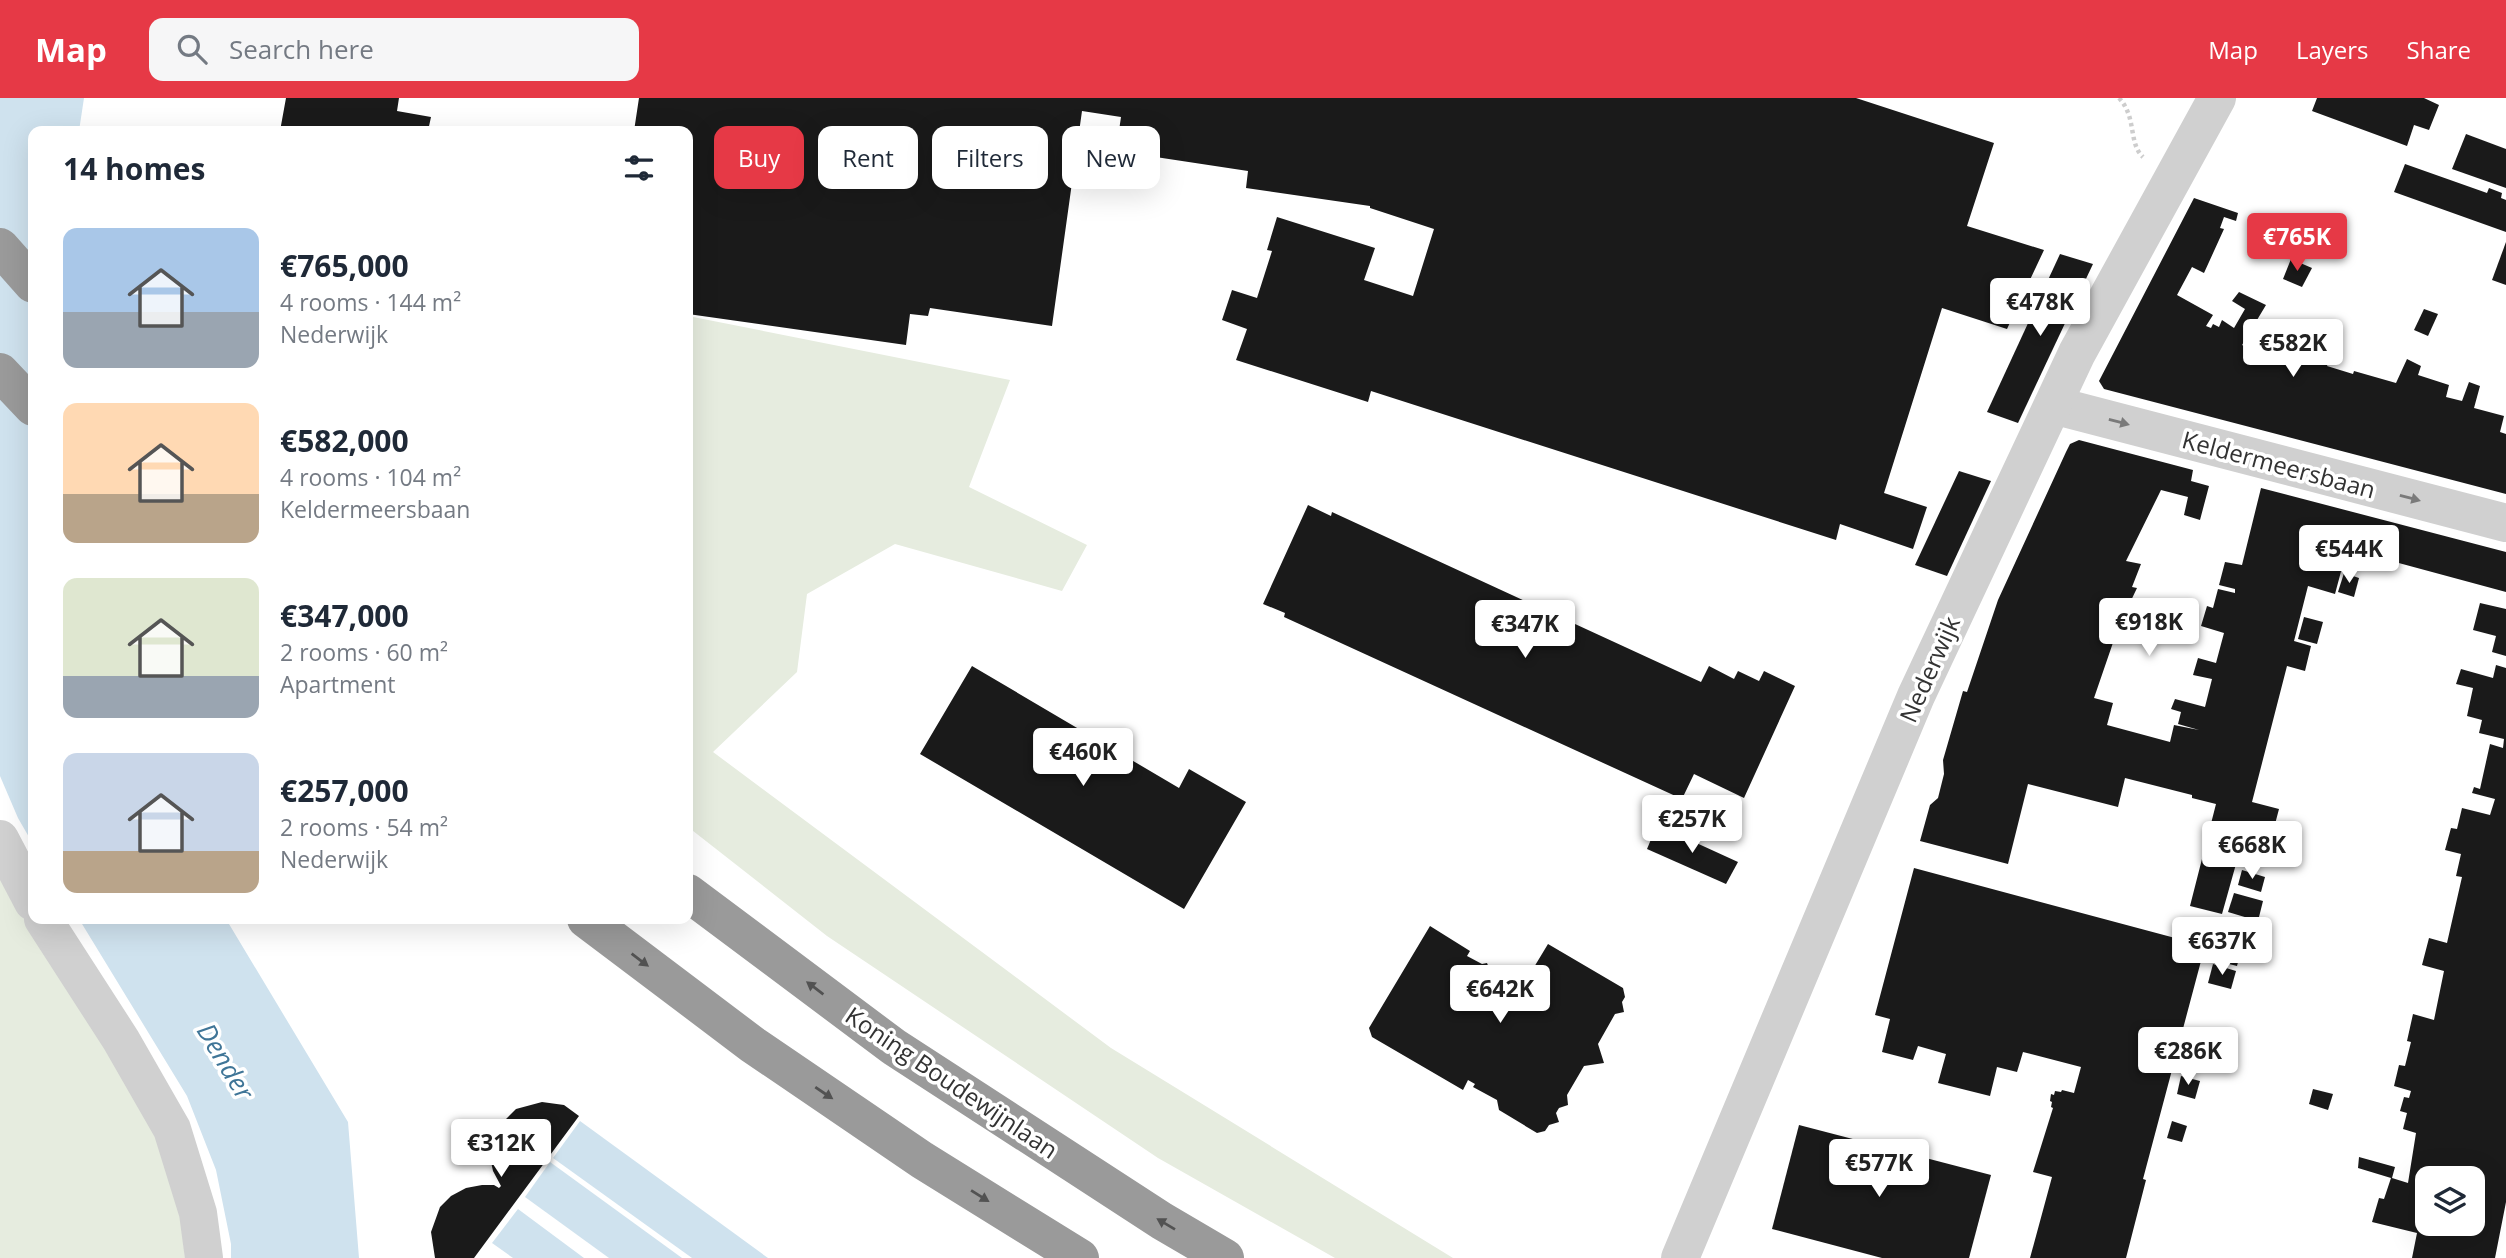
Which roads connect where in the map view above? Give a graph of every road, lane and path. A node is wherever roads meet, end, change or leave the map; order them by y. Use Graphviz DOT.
graph roads {
  1 [pos="2119,98"];
  2 [pos="2217,98"];
  3 [pos="2169,182"];
  4 [pos="0,247"];
  5 [pos="28,278"];
  6 [pos="0,372"];
  7 [pos="28,402"];
  8 [pos="2053,405"];
  9 [pos="2506,523"];
  10 [pos="0,839"];
  11 [pos="28,892"];
  12 [pos="693,897"];
  13 [pos="46,924"];
  14 [pos="593,924"];
  15 [pos="204,1258"];
  16 [pos="1080,1258"];
  17 [pos="1225,1258"];
  18 [pos="1680,1258"];
  1 -- 3 [label="path"];
  2 -- 3 [label="street, Nederwijk"];
  3 -- 8 [label="street, Nederwijk"];
  4 -- 5 [label="highway"];
  6 -- 7 [label="highway"];
  8 -- 9 [label="street, Keldermeersbaan, one-way"];
  8 -- 18 [label="street, Nederwijk"];
  10 -- 11 [label="street"];
  17 -- 12 [label="highway, Koning Boudewijnlaan, one-way"];
  13 -- 15 [label="street"];
  14 -- 16 [label="highway, one-way"];
}
